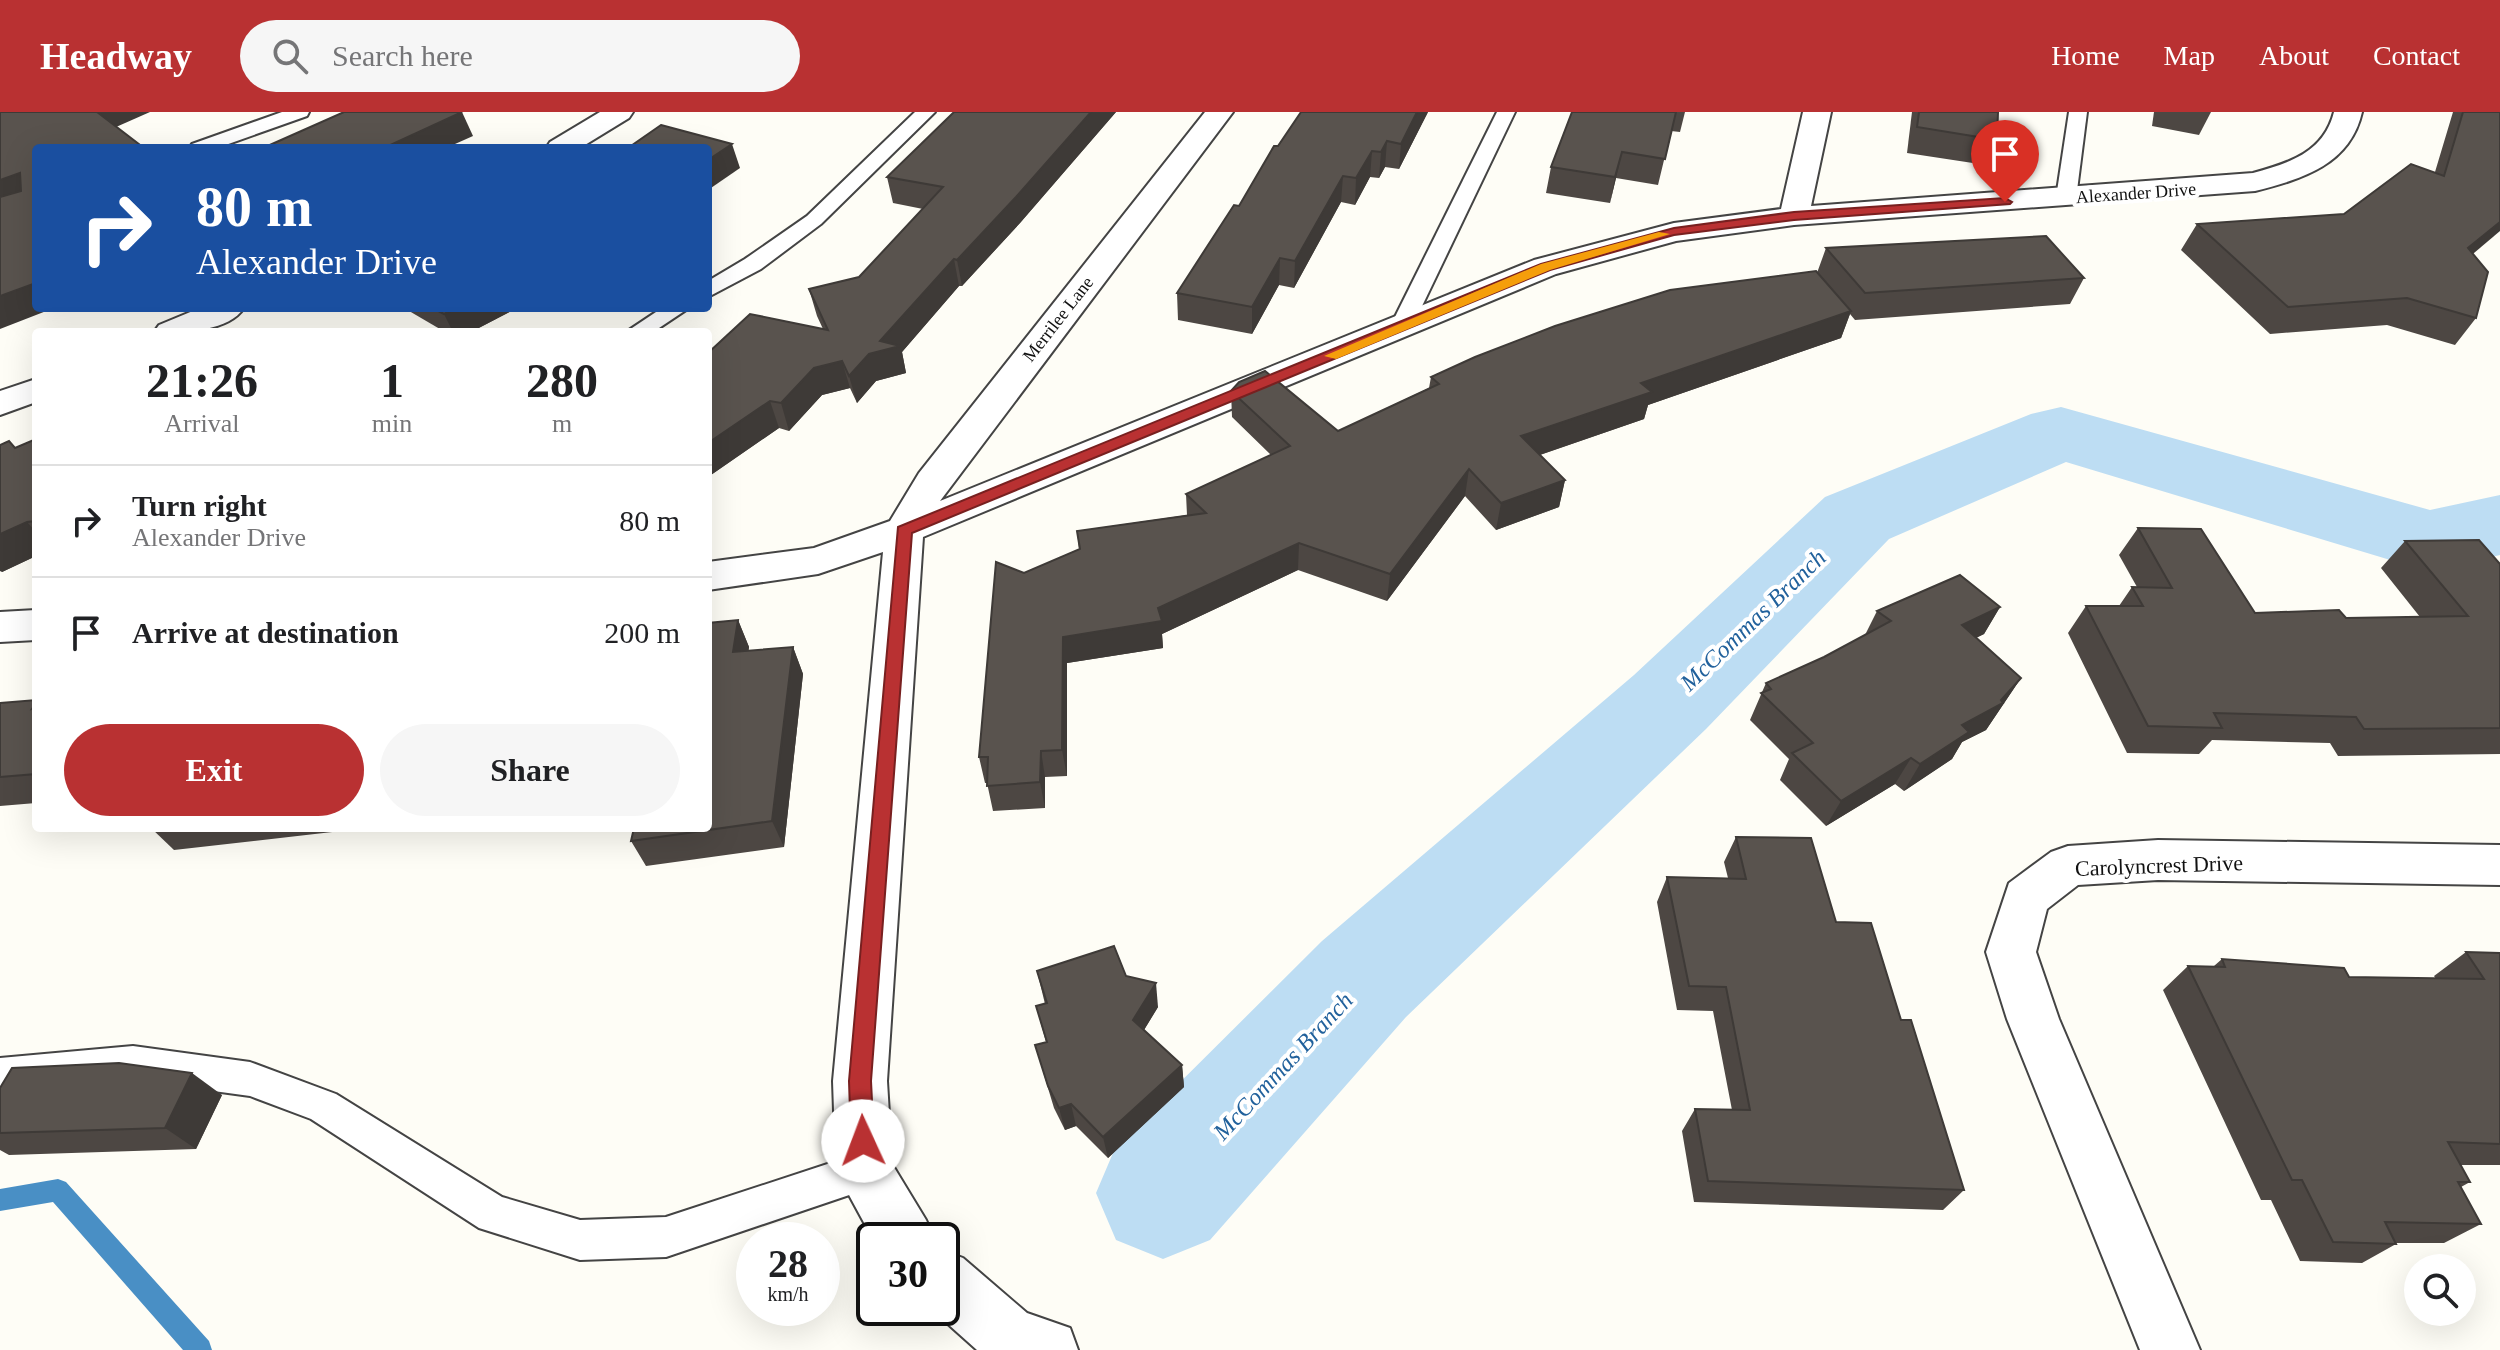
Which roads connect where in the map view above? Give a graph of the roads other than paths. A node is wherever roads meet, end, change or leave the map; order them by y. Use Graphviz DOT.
graph roads {
  1 [pos="300,112"];
  2 [pos="619,112"];
  3 [pos="926,112"];
  4 [pos="1219,112"];
  5 [pos="1506,112"];
  6 [pos="1817,112"];
  7 [pos="2078,112"];
  8 [pos="2348,112"];
  9 [pos="210,144"];
  10 [pos="567,144"];
  11 [pos="2066,198"];
  12 [pos="1794,216"];
  13 [pos="712,288"];
  14 [pos="218,312"];
  15 [pos="671,312"];
  16 [pos="1401,327"];
  17 [pos="180,328"];
  18 [pos="644,328"];
  19 [pos="32,391"];
  20 [pos="0,404"];
  21 [pos="904,530"];
  22 [pos="712,575"];
  23 [pos="32,625"];
  24 [pos="0,627"];
  25 [pos="2500,865"];
  26 [pos="0,1075"];
  27 [pos="864,1171"];
  28 [pos="895,1222"];
  29 [pos="960,1295"];
  30 [pos="1048,1350"];
  31 [pos="2170,1350"];
  1 -- 9 [label="lane"];
  2 -- 10 [label="street"];
  3 -- 13 [label="lane"];
  4 -- 21 [label="street, Merrilee Lane"];
  5 -- 16 [label="lane"];
  6 -- 12 [label="street"];
  7 -- 11 [label="lane"];
  8 -- 11 [label="street, Alexander Drive"];
  11 -- 12 [label="street, Alexander Drive"];
  12 -- 16 [label="street, Alexander Drive"];
  14 -- 17 [label="street"];
  15 -- 18 [label="lane"];
  16 -- 21 [label="street, Alexander Drive"];
  19 -- 20 [label="street"];
  21 -- 22 [label="street, Alexander Drive"];
  21 -- 27 [label="street"];
  23 -- 24 [label="street"];
  25 -- 31 [label="street, Carolyncrest Drive"];
  26 -- 27 [label="lane"];
  27 -- 28 [label="street"];
  29 -- 30 [label="street"];
}
